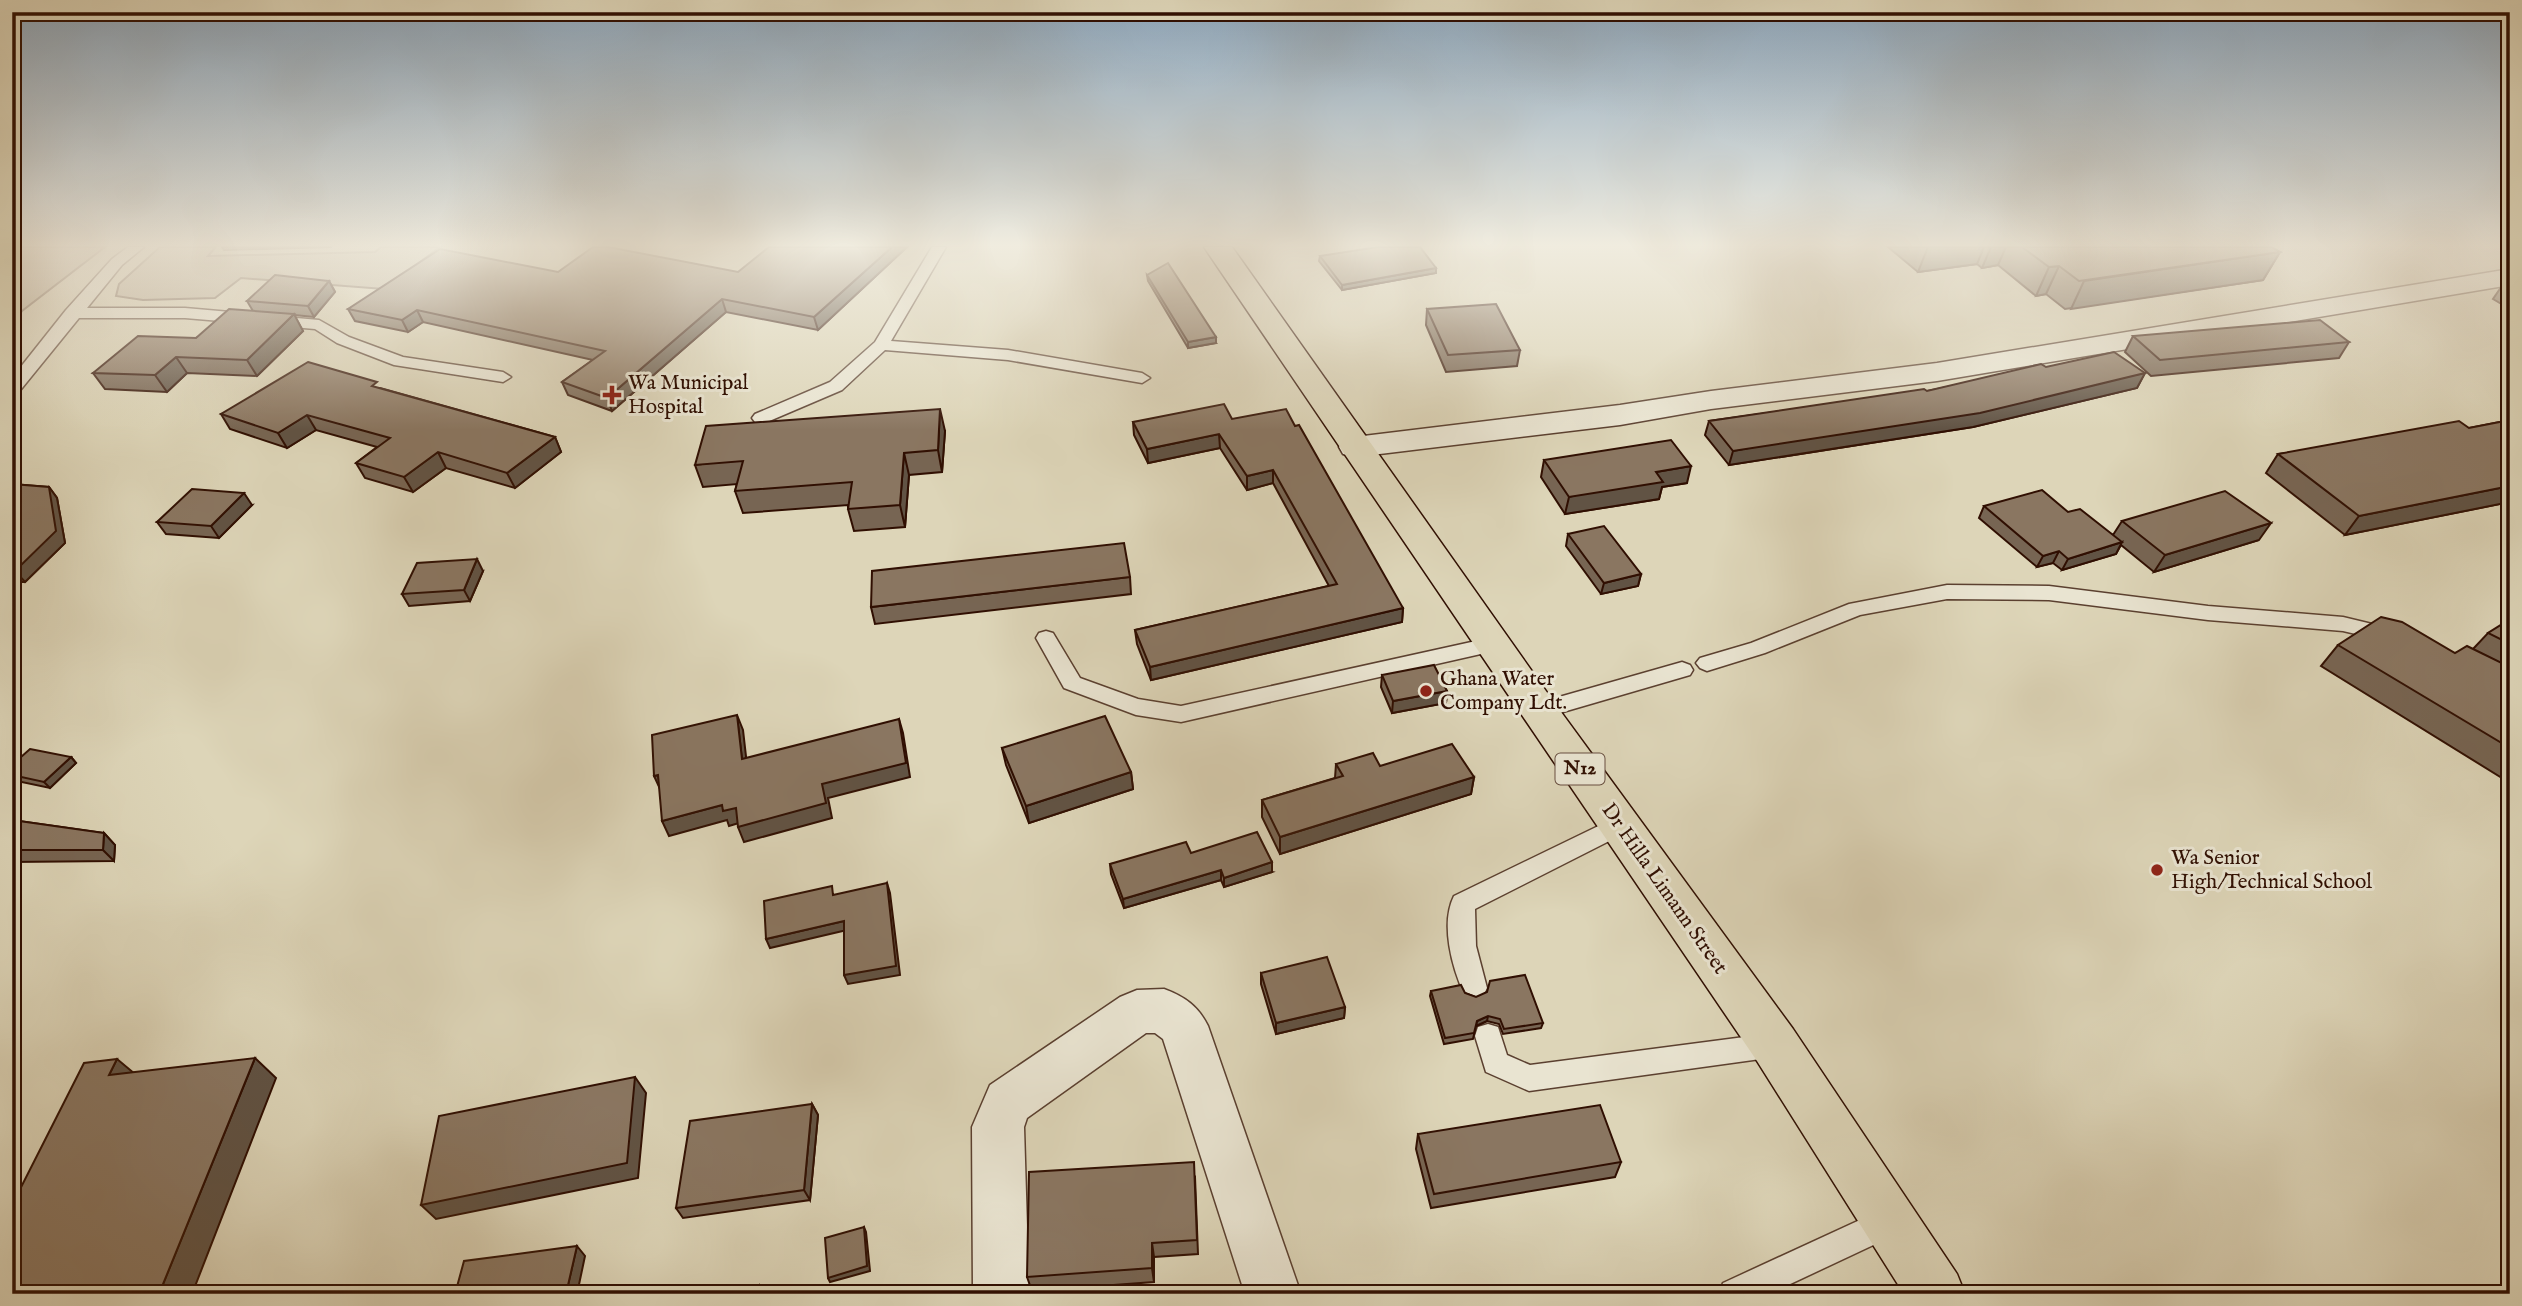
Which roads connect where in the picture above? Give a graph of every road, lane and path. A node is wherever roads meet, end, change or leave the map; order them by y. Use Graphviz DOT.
graph roads {
  1 [pos="76,308"];
  2 [pos="903,308"];
  3 [pos="1260,308"];
  4 [pos="2323,308"];
  5 [pos="72,313"];
  6 [pos="881,345"];
  7 [pos="503,377"];
  8 [pos="1142,378"];
  9 [pos="12,389"];
  10 [pos="761,418"];
  11 [pos="1355,447"];
  12 [pos="1046,638"];
  13 [pos="2414,641"];
  14 [pos="1494,644"];
  15 [pos="1707,663"];
  16 [pos="1682,670"];
  17 [pos="1539,711"];
  18 [pos="1619,825"];
  19 [pos="1474,988"];
  20 [pos="1489,1036"];
  21 [pos="1774,1045"];
  22 [pos="1888,1222"];
  23 [pos="1271,1293"];
  24 [pos="1001,1294"];
  25 [pos="1734,1294"];
  26 [pos="1937,1294"];
  1 -- 5 [label="lane"];
  2 -- 6 [label="lane"];
  3 -- 11 [label="highway, Dr Hilla Limann Street / N12"];
  4 -- 11 [label="street"];
  5 -- 7 [label="lane"];
  5 -- 9 [label="lane"];
  6 -- 8 [label="lane"];
  6 -- 10 [label="lane"];
  11 -- 14 [label="highway, Dr Hilla Limann Street / N12"];
  12 -- 14 [label="lane"];
  13 -- 15 [label="lane"];
  14 -- 17 [label="highway, Dr Hilla Limann Street / N12"];
  16 -- 17 [label="lane"];
  17 -- 18 [label="highway, Dr Hilla Limann Street / N12"];
  18 -- 19 [label="lane"];
  18 -- 21 [label="highway, Dr Hilla Limann Street / N12"];
  20 -- 21 [label="lane"];
  21 -- 22 [label="highway, Dr Hilla Limann Street / N12"];
  22 -- 25 [label="lane"];
  22 -- 26 [label="highway, Dr Hilla Limann Street / N12"];
  23 -- 24 [label="street"];
}
